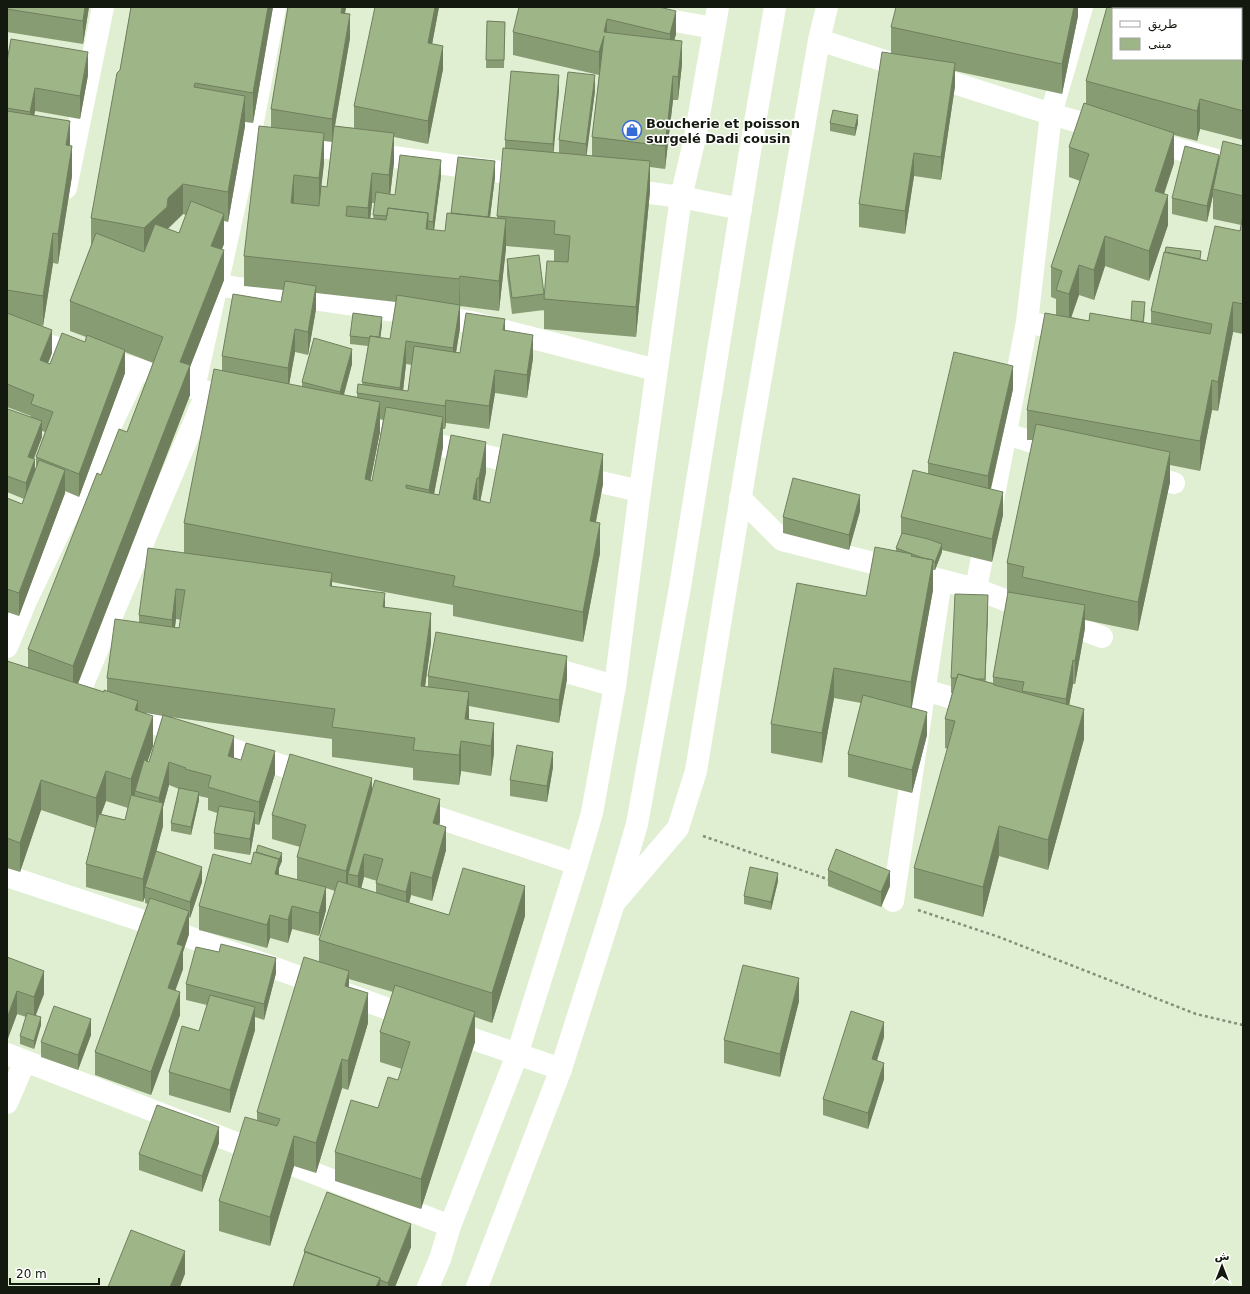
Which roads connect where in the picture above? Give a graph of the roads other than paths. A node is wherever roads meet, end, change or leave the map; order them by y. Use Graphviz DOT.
graph roads {
  1 [pos="103,7"];
  2 [pos="275,7"];
  3 [pos="594,7"];
  4 [pos="718,7"];
  5 [pos="775,7"];
  6 [pos="827,7"];
  7 [pos="1082,7"];
  8 [pos="714,28"];
  9 [pos="819,40"];
  10 [pos="1051,114"];
  11 [pos="250,137"];
  12 [pos="1243,167"];
  13 [pos="548,179"];
  14 [pos="603,186"];
  15 [pos="681,197"];
  16 [pos="62,209"];
  17 [pos="741,209"];
  18 [pos="217,284"];
  19 [pos="1027,322"];
  20 [pos="1058,329"];
  21 [pos="7,331"];
  22 [pos="138,369"];
  23 [pos="656,370"];
  24 [pos="201,390"];
  25 [pos="262,405"];
  26 [pos="331,420"];
  27 [pos="1006,434"];
  28 [pos="73,451"];
  29 [pos="1082,456"];
  30 [pos="95,458"];
  31 [pos="1120,468"];
  32 [pos="1174,483"];
  33 [pos="640,491"];
  34 [pos="740,498"];
  35 [pos="138,555"];
  36 [pos="192,570"];
  37 [pos="941,580"];
  38 [pos="976,589"];
  39 [pos="1102,637"];
  40 [pos="7,646"];
  41 [pos="515,658"];
  42 [pos="616,686"];
  43 [pos="925,690"];
  44 [pos="998,712"];
  45 [pos="335,783"];
  46 [pos="395,803"];
  47 [pos="577,864"];
  48 [pos="7,876"];
  49 [pos="893,901"];
  50 [pos="614,903"];
  51 [pos="517,1055"];
  52 [pos="16,1057"];
  53 [pos="561,1069"];
  54 [pos="7,1103"];
  55 [pos="450,1226"];
  56 [pos="428,1287"];
  57 [pos="477,1287"];
  1 -- 16 [label="street"];
  2 -- 11 [label="street"];
  3 -- 8 [label="street"];
  4 -- 8 [label="street"];
  5 -- 17 [label="street"];
  6 -- 9 [label="street"];
  7 -- 10 [label="street"];
  8 -- 15 [label="street"];
  9 -- 10 [label="street"];
  9 -- 34 [label="street"];
  10 -- 12 [label="street"];
  10 -- 19 [label="street"];
  11 -- 13 [label="street"];
  11 -- 18 [label="street"];
  14 -- 15 [label="street"];
  15 -- 17 [label="street"];
  15 -- 23 [label="street"];
  17 -- 50 [label="street"];
  18 -- 23 [label="street"];
  18 -- 24 [label="street"];
  19 -- 20 [label="street"];
  19 -- 27 [label="street"];
  21 -- 22 [label="street"];
  22 -- 24 [label="street"];
  22 -- 30 [label="street"];
  23 -- 33 [label="street"];
  24 -- 25 [label="street"];
  24 -- 35 [label="street"];
  26 -- 33 [label="street"];
  27 -- 29 [label="street"];
  27 -- 38 [label="street"];
  28 -- 30 [label="street"];
  30 -- 40 [label="street"];
  31 -- 32 [label="street"];
  33 -- 42 [label="street"];
  34 -- 37 [label="street"];
  34 -- 50 [label="street"];
  35 -- 36 [label="street"];
  35 -- 45 [label="street"];
  37 -- 38 [label="street"];
  37 -- 43 [label="street"];
  38 -- 39 [label="street"];
  41 -- 42 [label="street"];
  42 -- 47 [label="street"];
  43 -- 44 [label="street"];
  43 -- 49 [label="street"];
  46 -- 47 [label="street"];
  47 -- 51 [label="street"];
  48 -- 51 [label="street"];
  50 -- 53 [label="street"];
  51 -- 53 [label="street"];
  51 -- 55 [label="street"];
  52 -- 54 [label="street"];
  52 -- 55 [label="street"];
  53 -- 57 [label="street"];
  55 -- 56 [label="street"];
}
